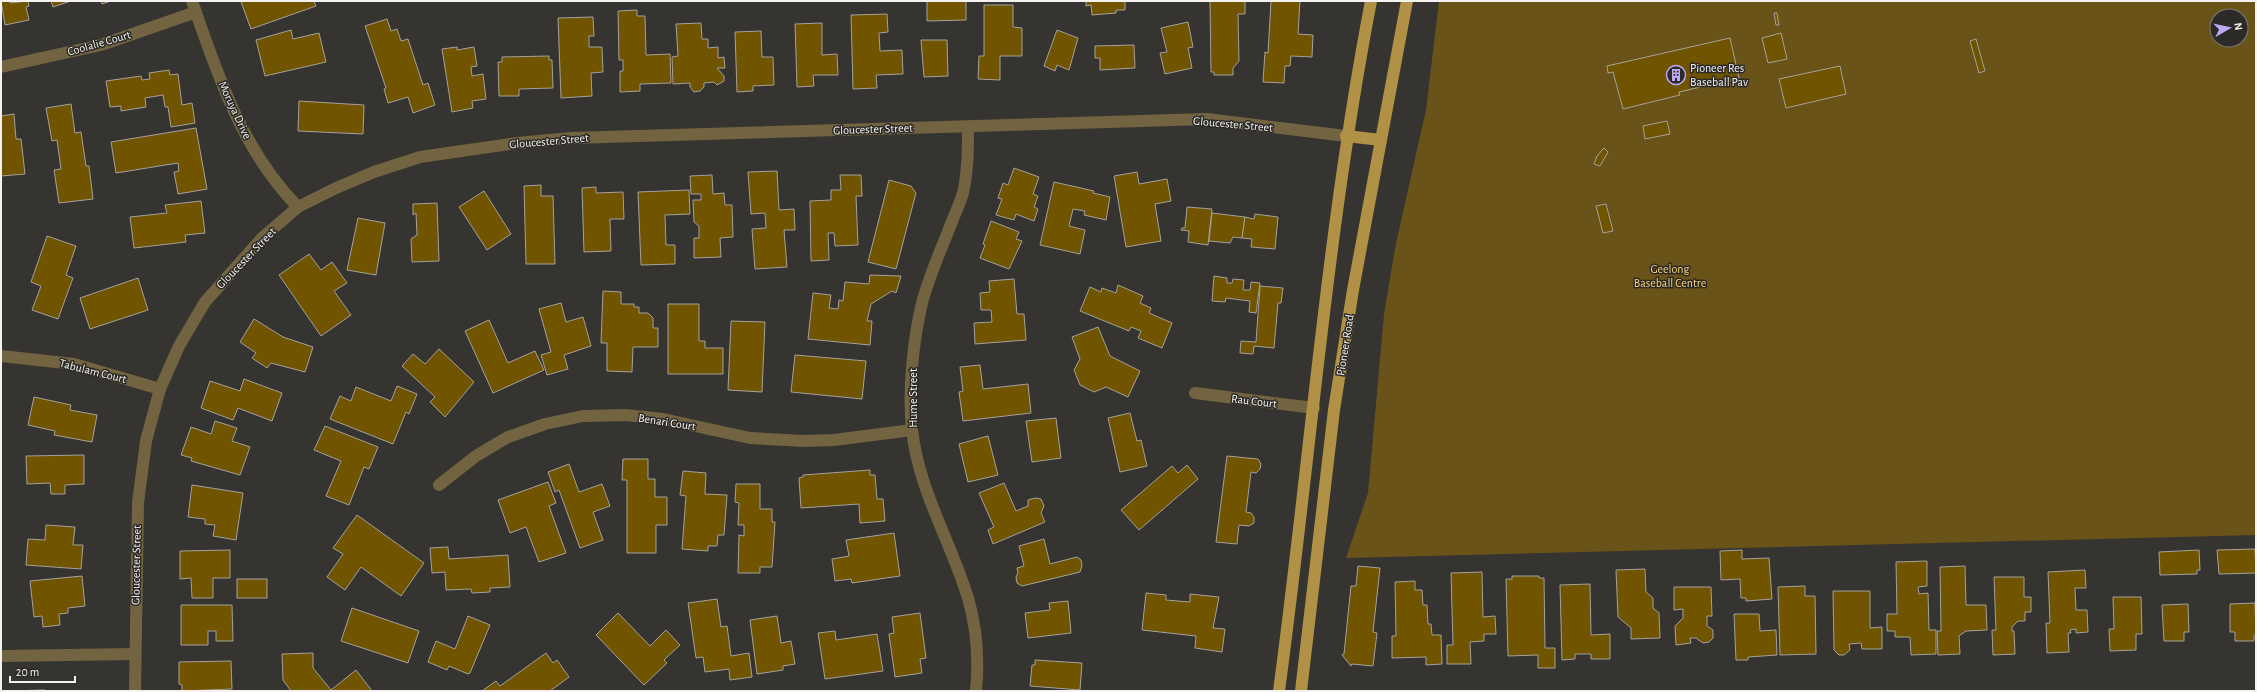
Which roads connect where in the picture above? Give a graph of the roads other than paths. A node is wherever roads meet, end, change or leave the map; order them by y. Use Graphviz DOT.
graph roads {
  1 [pos="1370,1"];
  2 [pos="1408,1"];
  3 [pos="194,7"];
  4 [pos="1,67"];
  5 [pos="968,127"];
  6 [pos="1346,136"];
  7 [pos="1381,140"];
  8 [pos="298,208"];
  9 [pos="1,356"];
  10 [pos="160,389"];
  11 [pos="1195,393"];
  12 [pos="1314,408"];
  13 [pos="1334,410"];
  14 [pos="912,430"];
  15 [pos="439,485"];
  16 [pos="135,654"];
  17 [pos="1,656"];
  18 [pos="135,691"];
  19 [pos="976,691"];
  20 [pos="1279,691"];
  21 [pos="1301,691"];
  1 -- 6 [label="main road, Pioneer Road"];
  2 -- 7 [label="main road, Pioneer Road"];
  3 -- 4 [label="street, Coolalie Court"];
  3 -- 8 [label="street, Moruya Drive"];
  5 -- 6 [label="street, Gloucester Street"];
  5 -- 8 [label="street, Gloucester Street"];
  5 -- 14 [label="street, Hume Street"];
  6 -- 7 [label="main road"];
  6 -- 12 [label="main road, Pioneer Road"];
  7 -- 13 [label="main road, Pioneer Road"];
  8 -- 10 [label="street, Gloucester Street"];
  9 -- 10 [label="street, Tabulam Court"];
  10 -- 16 [label="street, Gloucester Street"];
  11 -- 12 [label="street, Rau Court"];
  12 -- 13 [label="main road"];
  12 -- 20 [label="main road, Pioneer Road"];
  13 -- 21 [label="main road, Pioneer Road"];
  14 -- 15 [label="street, Benari Court"];
  14 -- 19 [label="street, Hume Street"];
  16 -- 17 [label="street"];
  16 -- 18 [label="street, Gloucester Street"];
}
